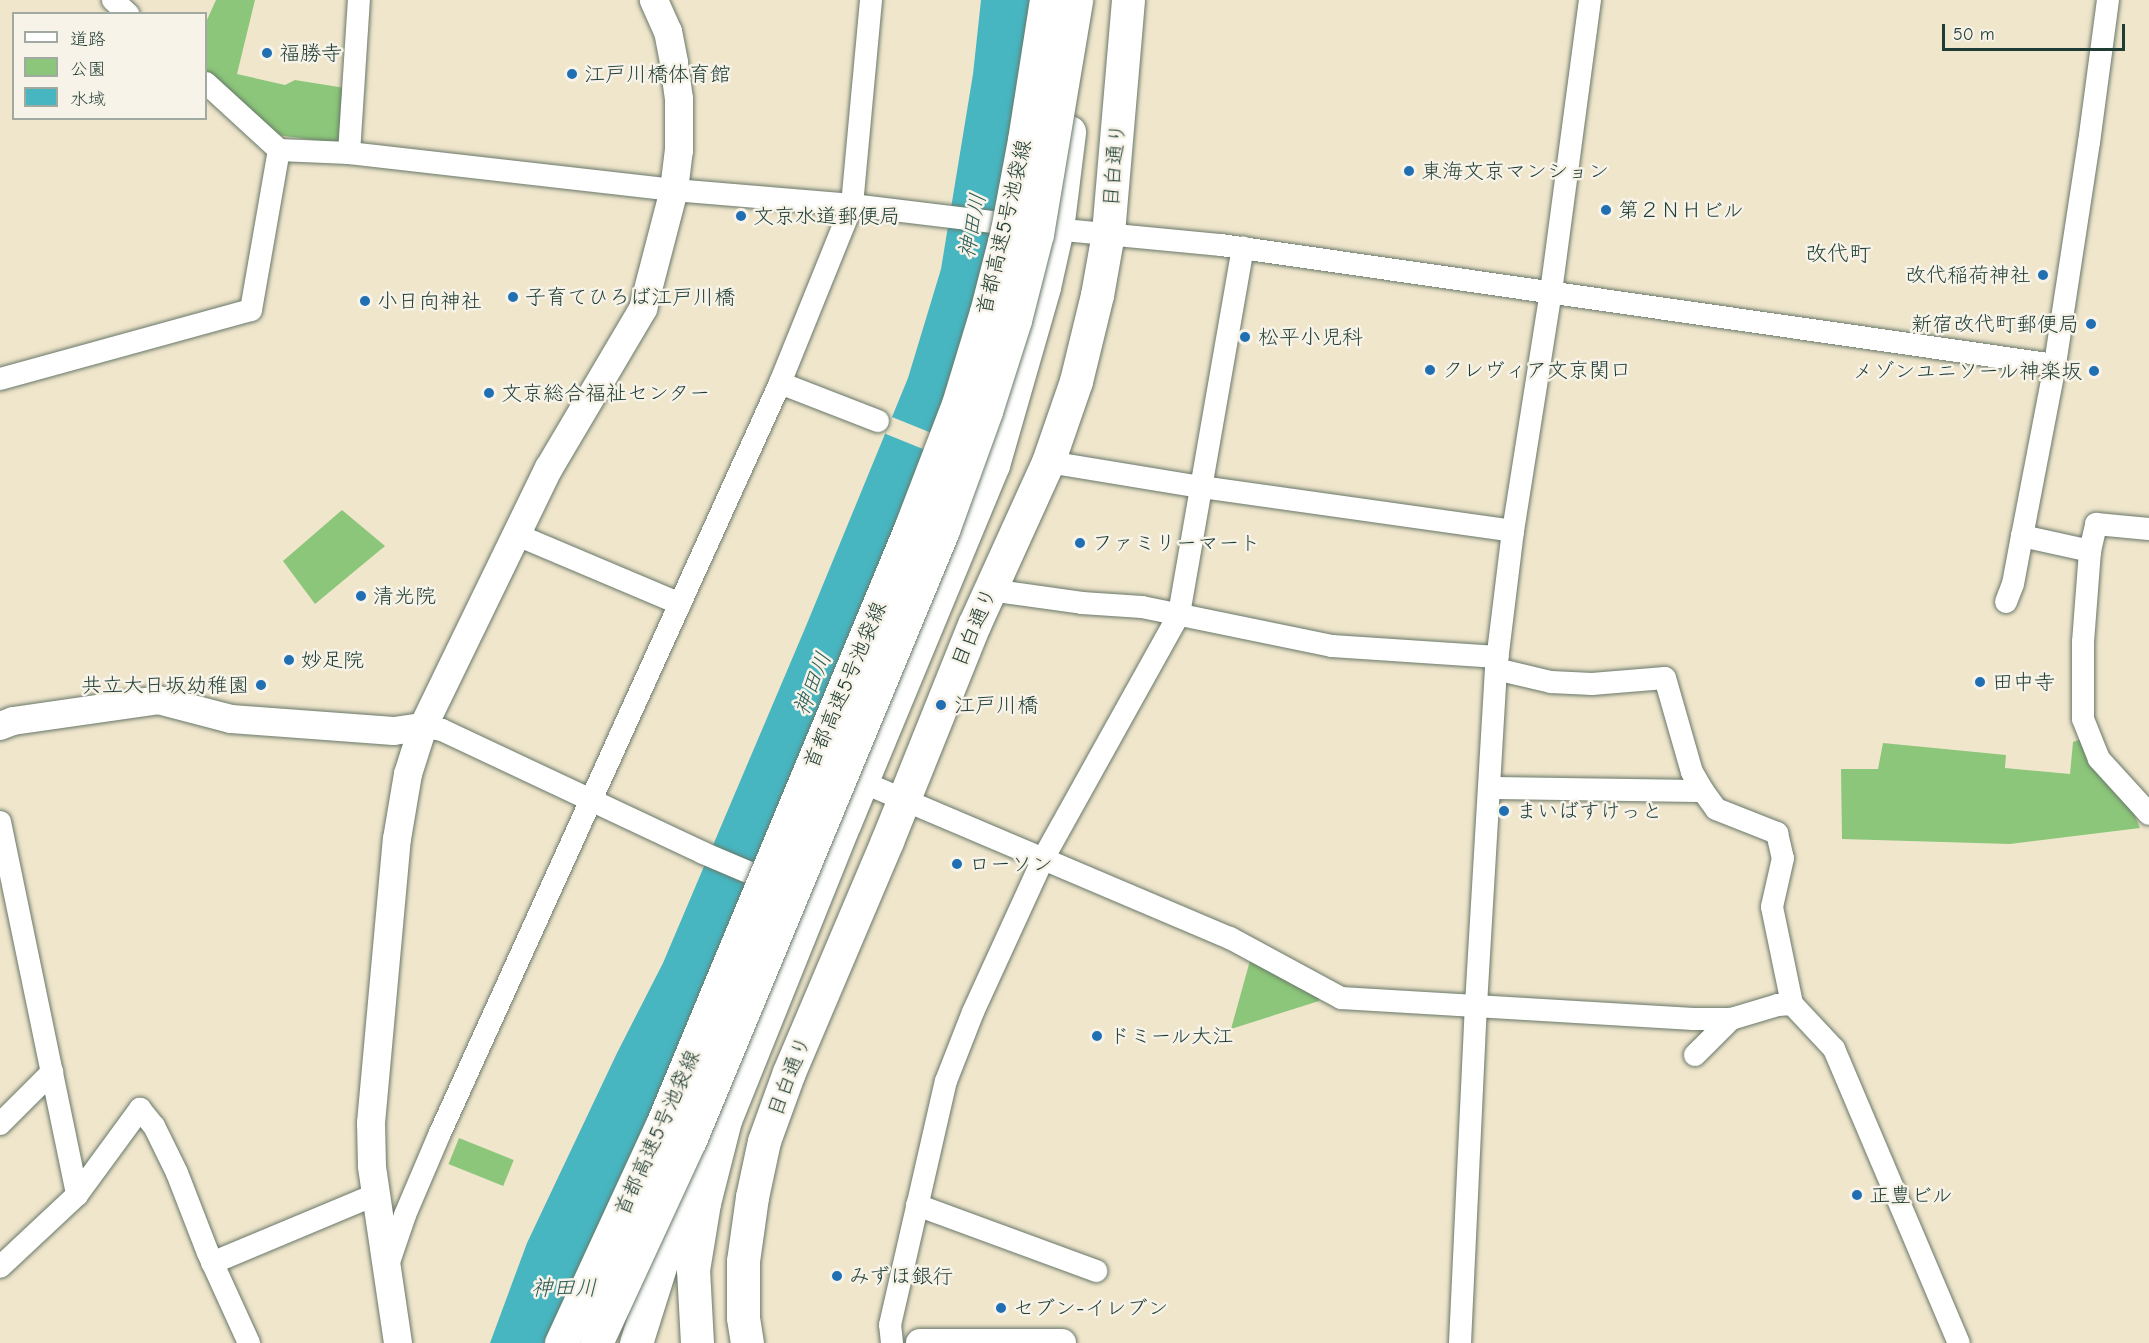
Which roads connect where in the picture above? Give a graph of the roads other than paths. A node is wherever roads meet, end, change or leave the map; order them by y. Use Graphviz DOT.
graph roads {
  1 [pos="113,0"];
  2 [pos="359,0"];
  3 [pos="654,0"];
  4 [pos="871,0"];
  5 [pos="1046,0"];
  6 [pos="1076,0"];
  7 [pos="1085,0"];
  8 [pos="1128,0"];
  9 [pos="1590,0"];
  10 [pos="2108,0"];
  11 [pos="126,12"];
  12 [pos="207,84"];
  13 [pos="279,150"];
  14 [pos="349,153"];
  15 [pos="674,190"];
  16 [pos="852,205"];
  17 [pos="1057,229"];
  18 [pos="1108,233"];
  19 [pos="1243,248"];
  20 [pos="1551,292"];
  21 [pos="2055,365"];
  22 [pos="0,379"];
  23 [pos="780,383"];
  24 [pos="878,421"];
  25 [pos="1048,462"];
  26 [pos="1201,487"];
  27 [pos="2149,528"];
  28 [pos="1513,531"];
  29 [pos="517,535"];
  30 [pos="2022,536"];
  31 [pos="2090,551"];
  32 [pos="990,590"];
  33 [pos="2006,602"];
  34 [pos="680,604"];
  35 [pos="1179,614"];
  36 [pos="1497,663"];
  37 [pos="0,726"];
  38 [pos="423,728"];
  39 [pos="862,782"];
  40 [pos="1490,788"];
  41 [pos="1703,791"];
  42 [pos="591,798"];
  43 [pos="903,800"];
  44 [pos="2149,814"];
  45 [pos="0,822"];
  46 [pos="1044,857"];
  47 [pos="814,899"];
  48 [pos="1792,1004"];
  49 [pos="1476,1005"];
  50 [pos="1731,1019"];
  51 [pos="1695,1055"];
  52 [pos="52,1072"];
  53 [pos="0,1124"];
  54 [pos="690,1140"];
  55 [pos="78,1194"];
  56 [pos="377,1194"];
  57 [pos="916,1205"];
  58 [pos="212,1263"];
  59 [pos="0,1267"];
  60 [pos="387,1268"];
  61 [pos="1096,1271"];
  62 [pos="249,1343"];
  63 [pos="398,1343"];
  64 [pos="561,1343"];
  65 [pos="596,1343"];
  66 [pos="636,1343"];
  67 [pos="697,1343"];
  68 [pos="747,1343"];
  69 [pos="891,1343"];
  70 [pos="920,1343"];
  71 [pos="1062,1343"];
  72 [pos="1460,1343"];
  73 [pos="1959,1343"];
  1 -- 11 [label="street"];
  2 -- 14 [label="street"];
  3 -- 15 [label="street"];
  4 -- 16 [label="street"];
  5 -- 64 [label="main road, 首都高速5号池袋線, bridge"];
  6 -- 54 [label="main road, 首都高速5号池袋線, bridge"];
  7 -- 17 [label="main road, 目白通り"];
  8 -- 18 [label="main road, 目白通り"];
  9 -- 20 [label="street"];
  10 -- 21 [label="street"];
  12 -- 13 [label="street"];
  13 -- 14 [label="street"];
  13 -- 22 [label="street"];
  14 -- 15 [label="street"];
  15 -- 16 [label="street"];
  15 -- 29 [label="street"];
  16 -- 17 [label="street"];
  16 -- 23 [label="street"];
  17 -- 18 [label="street"];
  17 -- 39 [label="main road, 目白通り"];
  18 -- 19 [label="street"];
  18 -- 25 [label="main road, 目白通り"];
  19 -- 20 [label="street"];
  19 -- 26 [label="street"];
  20 -- 21 [label="street"];
  20 -- 28 [label="street"];
  21 -- 30 [label="street"];
  23 -- 24 [label="street"];
  23 -- 34 [label="street"];
  25 -- 26 [label="street"];
  25 -- 32 [label="main road, 目白通り"];
  26 -- 28 [label="street"];
  26 -- 35 [label="street"];
  27 -- 31 [label="street"];
  28 -- 36 [label="street"];
  29 -- 34 [label="street"];
  29 -- 38 [label="street"];
  30 -- 31 [label="street"];
  30 -- 33 [label="street"];
  31 -- 44 [label="street"];
  32 -- 35 [label="street"];
  32 -- 43 [label="main road, 目白通り"];
  34 -- 42 [label="street"];
  35 -- 36 [label="street"];
  35 -- 46 [label="street"];
  36 -- 40 [label="street"];
  36 -- 41 [label="street"];
  37 -- 38 [label="street"];
  38 -- 42 [label="street"];
  38 -- 56 [label="street"];
  39 -- 43 [label="street"];
  39 -- 47 [label="main road, 目白通り"];
  40 -- 41 [label="street"];
  40 -- 49 [label="street"];
  41 -- 48 [label="street"];
  42 -- 47 [label="street"];
  42 -- 60 [label="street"];
  43 -- 46 [label="street"];
  43 -- 68 [label="main road, 目白通り"];
  45 -- 52 [label="street"];
  46 -- 49 [label="street"];
  46 -- 57 [label="street"];
  47 -- 67 [label="main road, 目白通り"];
  48 -- 50 [label="street"];
  48 -- 73 [label="street"];
  49 -- 50 [label="street"];
  49 -- 72 [label="street"];
  50 -- 51 [label="street"];
  52 -- 53 [label="street"];
  52 -- 55 [label="street"];
  54 -- 65 [label="main road, 首都高速5号池袋線, bridge"];
  54 -- 66 [label="main road, bridge"];
  55 -- 58 [label="street"];
  55 -- 59 [label="street"];
  56 -- 58 [label="street"];
  56 -- 60 [label="street"];
  57 -- 61 [label="street"];
  57 -- 69 [label="street"];
  58 -- 62 [label="street"];
  60 -- 63 [label="street"];
  70 -- 71 [label="street"];
}
